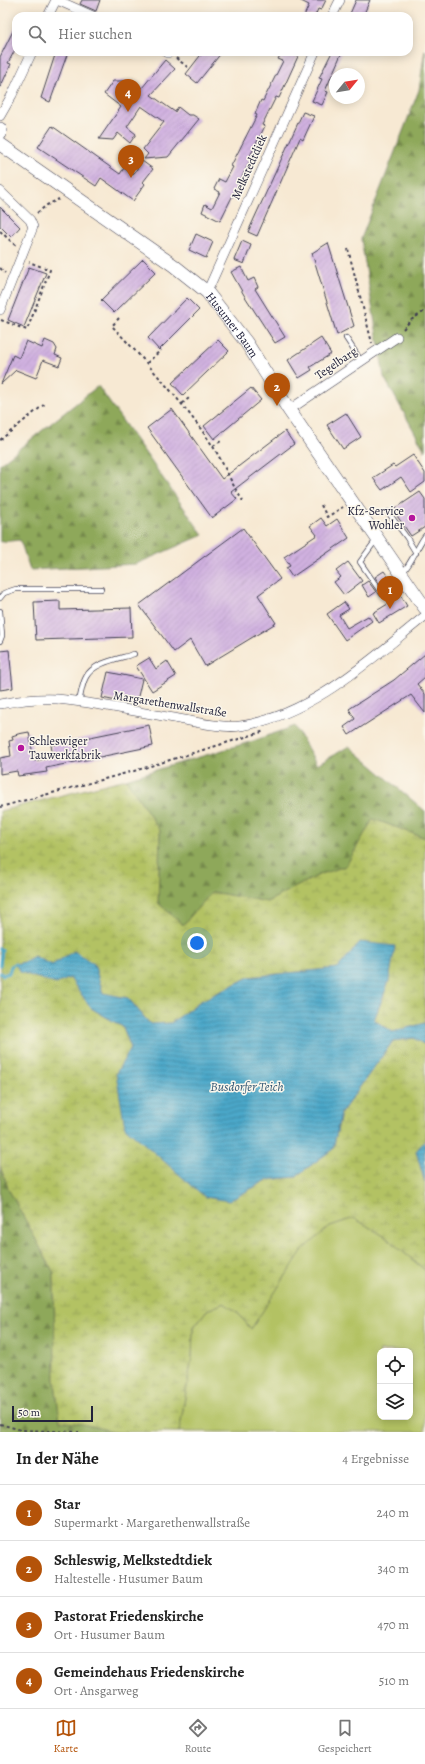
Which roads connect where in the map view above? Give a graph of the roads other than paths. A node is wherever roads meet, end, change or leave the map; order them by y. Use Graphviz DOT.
graph roads {
  1 [pos="56,0"];
  2 [pos="340,0"];
  3 [pos="50,12"];
  4 [pos="84,12"];
  5 [pos="334,12"];
  6 [pos="30,56"];
  7 [pos="313,56"];
  8 [pos="0,116"];
  9 [pos="0,129"];
  10 [pos="0,134"];
  11 [pos="0,144"];
  12 [pos="0,191"];
  13 [pos="207,292"];
  14 [pos="0,310"];
  15 [pos="397,337"];
  16 [pos="346,338"];
  17 [pos="360,361"];
  18 [pos="289,410"];
  19 [pos="388,512"];
  20 [pos="425,536"];
  21 [pos="377,539"];
  22 [pos="416,553"];
  23 [pos="400,574"];
  24 [pos="408,586"];
  25 [pos="101,589"];
  26 [pos="0,598"];
  27 [pos="425,608"];
  28 [pos="0,611"];
  29 [pos="425,616"];
  30 [pos="0,641"];
  31 [pos="134,654"];
  32 [pos="79,702"];
  33 [pos="0,704"];
  1 -- 3 [label="street"];
  1 -- 4 [label="street"];
  2 -- 5 [label="street"];
  6 -- 8 [label="street"];
  7 -- 13 [label="street, Melkstedtdiek"];
  9 -- 10 [label="street"];
  11 -- 13 [label="street, Husumer Baum"];
  12 -- 14 [label="street"];
  13 -- 18 [label="street, Husumer Baum"];
  15 -- 17 [label="street, Tegelbarg"];
  16 -- 17 [label="lane"];
  17 -- 18 [label="street, Tegelbarg"];
  18 -- 21 [label="street, Husumer Baum"];
  19 -- 22 [label="lane"];
  20 -- 22 [label="lane"];
  21 -- 23 [label="street, Husumer Baum"];
  21 -- 24 [label="lane"];
  22 -- 23 [label="lane"];
  23 -- 24 [label="street, Husumer Baum"];
  24 -- 27 [label="street, Husumer Baum"];
  25 -- 26 [label="lane"];
  28 -- 30 [label="lane"];
  29 -- 32 [label="street, Margarethenwallstraße"];
  31 -- 32 [label="lane"];
  32 -- 33 [label="street, Margarethenwallstraße"];
}
